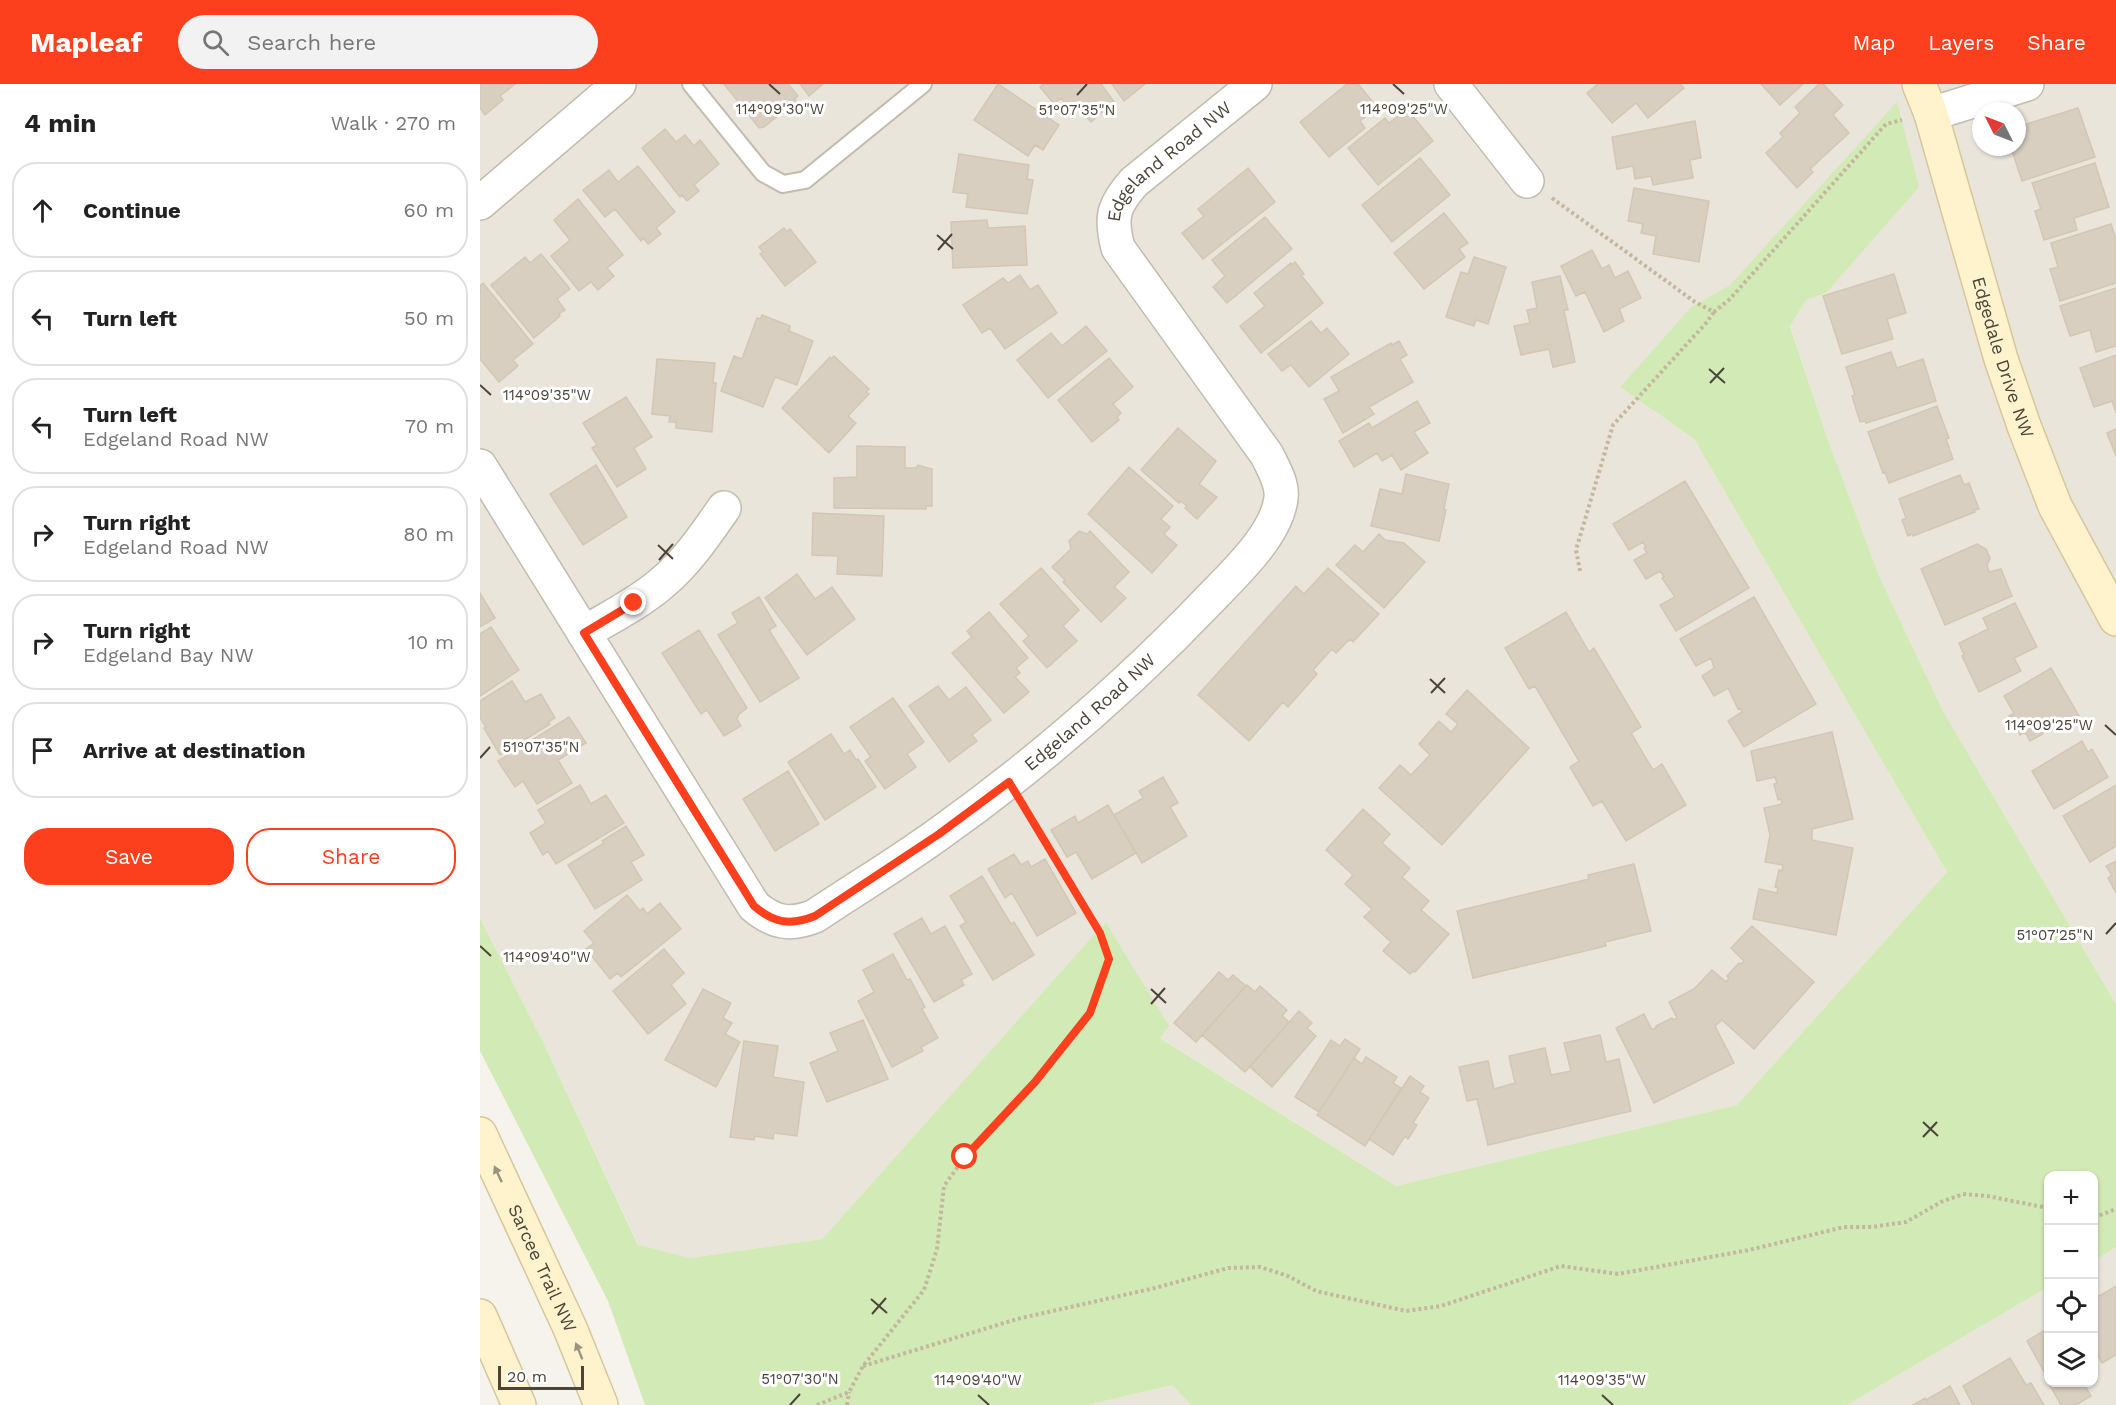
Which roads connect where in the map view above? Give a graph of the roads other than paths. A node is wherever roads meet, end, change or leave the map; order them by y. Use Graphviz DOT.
graph roads {
  1 [pos="619,84"];
  2 [pos="691,84"];
  3 [pos="923,84"];
  4 [pos="1255,84"];
  5 [pos="1451,84"];
  6 [pos="1920,84"];
  7 [pos="2028,84"];
  8 [pos="1931,114"];
  9 [pos="1527,181"];
  10 [pos="480,203"];
  11 [pos="480,466"];
  12 [pos="724,508"];
  13 [pos="2116,619"];
  14 [pos="584,633"];
  15 [pos="480,1134"];
  16 [pos="480,1316"];
  17 [pos="519,1405"];
  18 [pos="602,1405"];
  1 -- 10 [label="street"];
  2 -- 3 [label="lane"];
  4 -- 14 [label="street, Edgeland Road NW"];
  5 -- 9 [label="street"];
  6 -- 8 [label="street, Edgedale Drive NW"];
  7 -- 8 [label="street"];
  8 -- 13 [label="street, Edgedale Drive NW"];
  11 -- 14 [label="street, Edgeland Road NW"];
  12 -- 14 [label="street"];
  18 -- 15 [label="street, Sarcee Trail NW, one-way"];
  16 -- 17 [label="street"];
}
